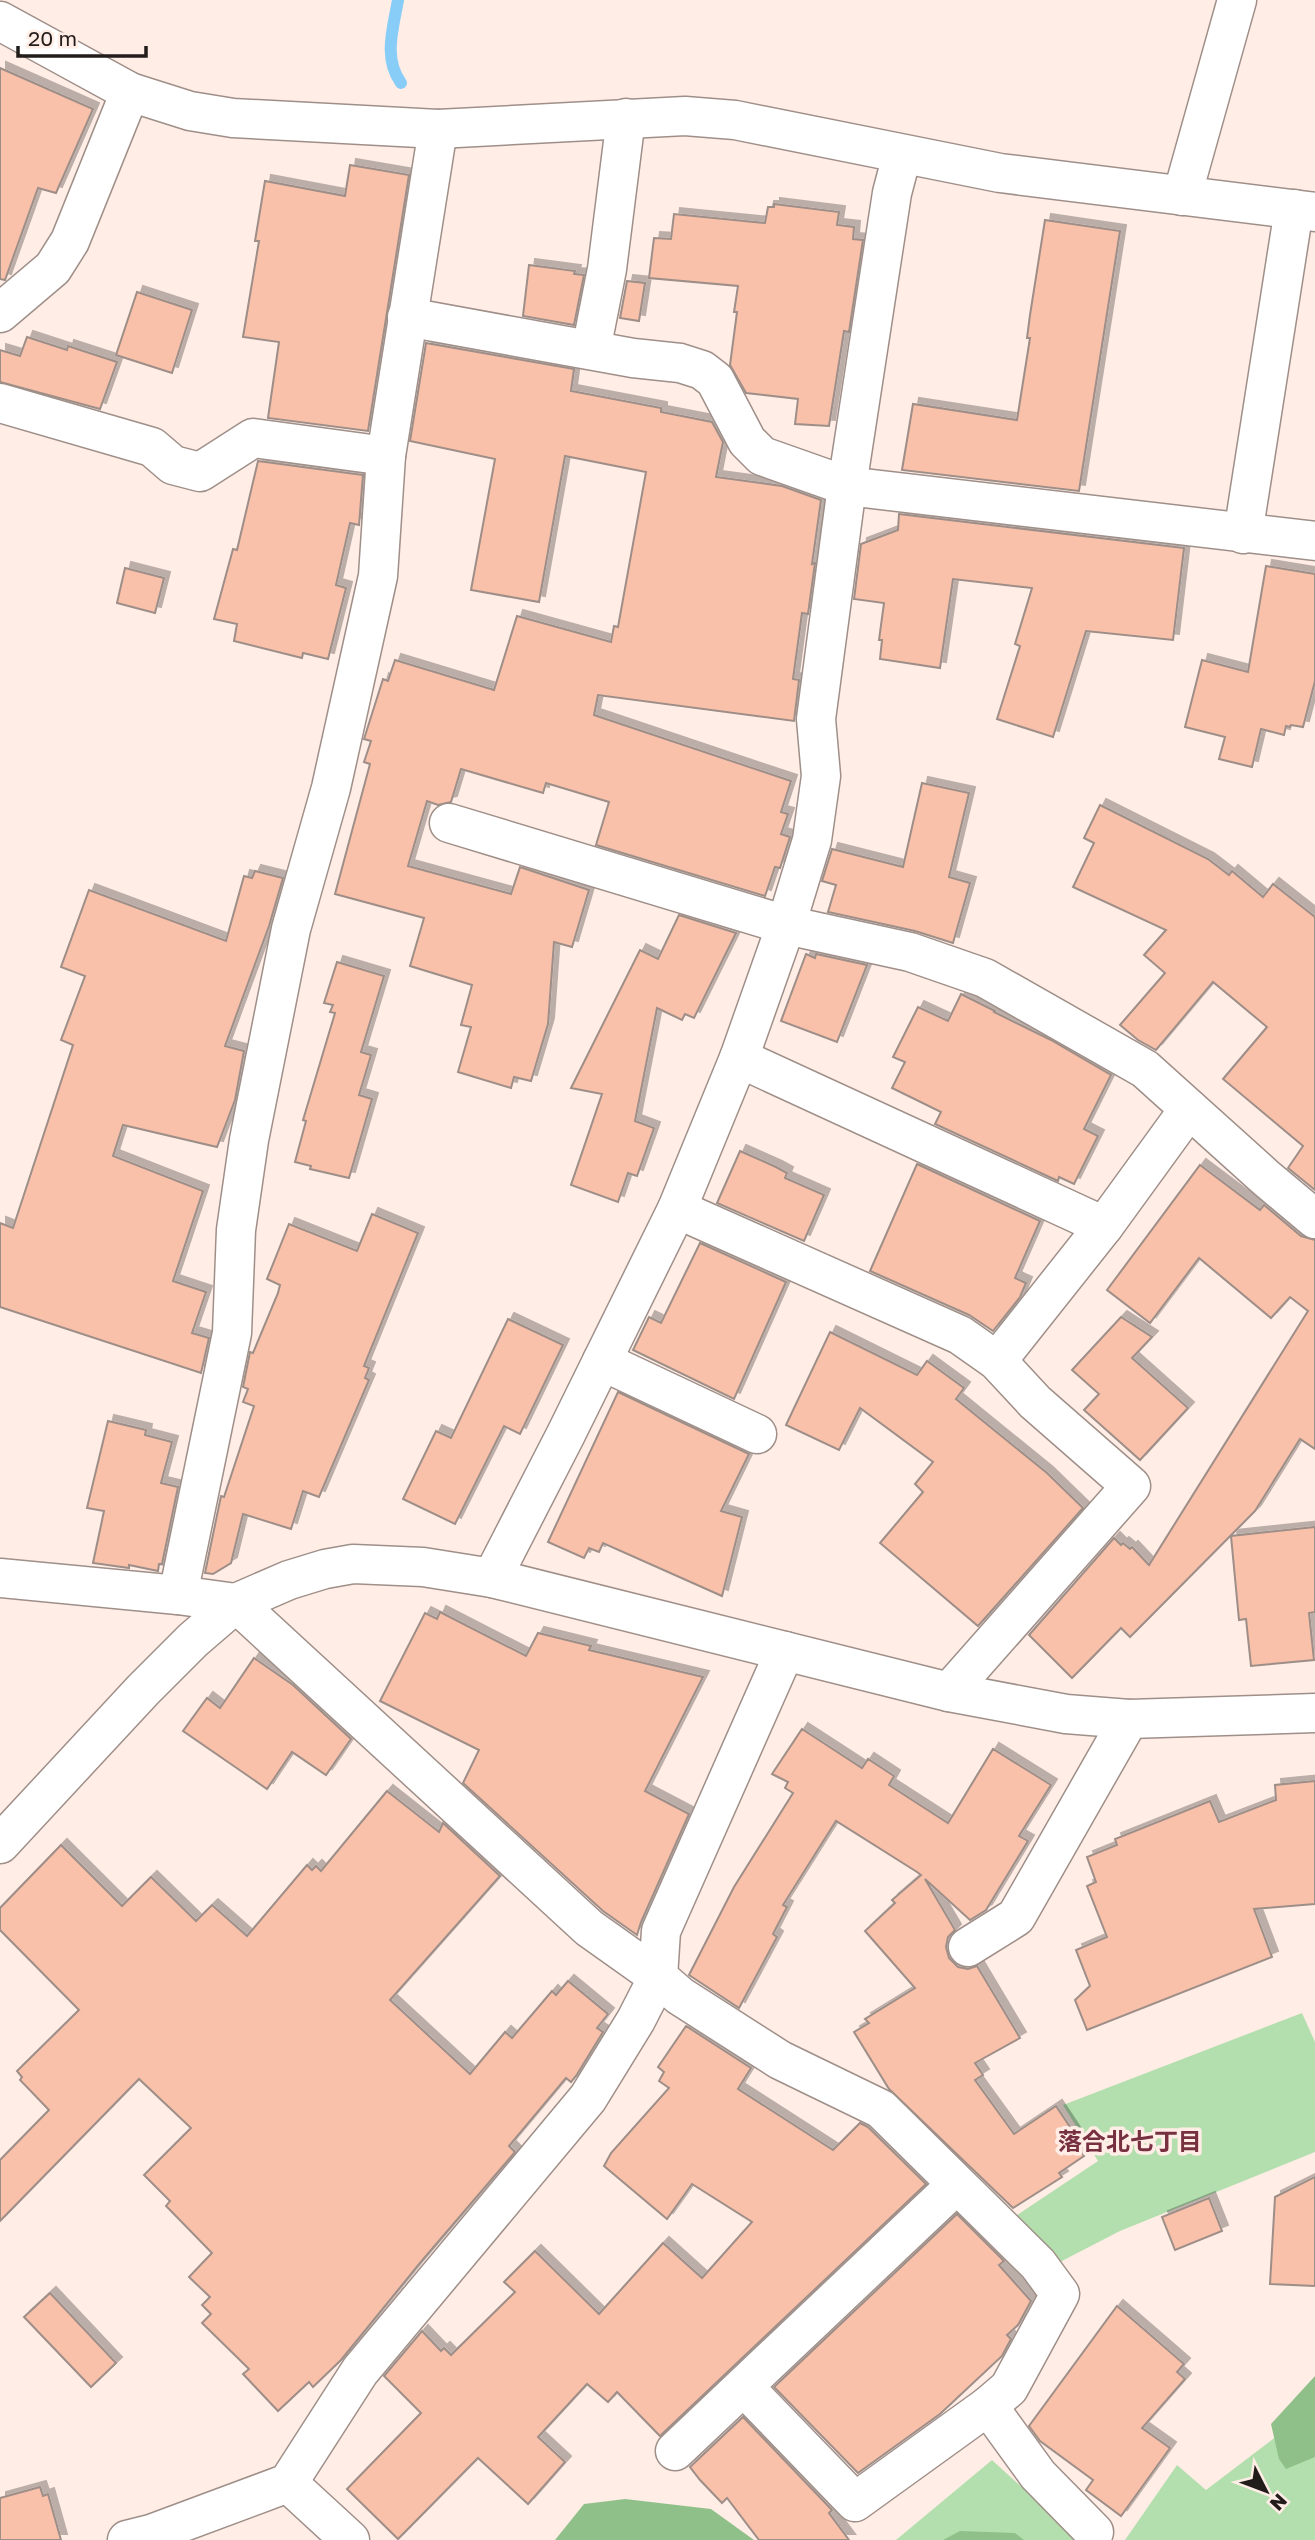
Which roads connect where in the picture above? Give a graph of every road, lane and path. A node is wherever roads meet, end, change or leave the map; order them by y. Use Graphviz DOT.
graph roads {
  1 [pos="1237,0"];
  2 [pos="0,21"];
  3 [pos="130,92"];
  4 [pos="626,118"];
  5 [pos="438,129"];
  6 [pos="902,155"];
  7 [pos="1182,196"];
  8 [pos="1305,211"];
  9 [pos="0,313"];
  10 [pos="407,317"];
  11 [pos="592,350"];
  12 [pos="0,403"];
  13 [pos="386,456"];
  14 [pos="847,486"];
  15 [pos="1243,534"];
  16 [pos="1315,541"];
  17 [pos="449,823"];
  18 [pos="786,925"];
  19 [pos="739,1058"];
  20 [pos="1189,1110"];
  21 [pos="677,1209"];
  22 [pos="1315,1219"];
  23 [pos="1104,1226"];
  24 [pos="602,1361"];
  25 [pos="997,1362"];
  26 [pos="757,1434"];
  27 [pos="0,1578"];
  28 [pos="492,1578"];
  29 [pos="178,1595"];
  30 [pos="236,1603"];
  31 [pos="785,1651"];
  32 [pos="949,1692"];
  33 [pos="1315,1713"];
  34 [pos="1129,1719"];
  35 [pos="0,1844"];
  36 [pos="968,1947"];
  37 [pos="658,1977"];
  38 [pos="956,2185"];
  39 [pos="744,2387"];
  40 [pos="988,2406"];
  41 [pos="676,2451"];
  42 [pos="288,2483"];
  43 [pos="1094,2532"];
  44 [pos="127,2540"];
  45 [pos="350,2540"];
  1 -- 7 [label="street"];
  2 -- 3 [label="street"];
  3 -- 5 [label="street"];
  3 -- 9 [label="street"];
  4 -- 5 [label="street"];
  4 -- 6 [label="street"];
  4 -- 11 [label="street"];
  5 -- 10 [label="street"];
  6 -- 7 [label="street"];
  6 -- 14 [label="street"];
  7 -- 8 [label="street"];
  8 -- 15 [label="street"];
  10 -- 11 [label="street"];
  10 -- 13 [label="street"];
  11 -- 14 [label="street"];
  12 -- 13 [label="street"];
  13 -- 29 [label="street"];
  14 -- 15 [label="street"];
  14 -- 18 [label="street"];
  15 -- 16 [label="street"];
  17 -- 18 [label="street"];
  18 -- 19 [label="street"];
  18 -- 20 [label="street"];
  19 -- 21 [label="street"];
  19 -- 23 [label="street"];
  20 -- 22 [label="street"];
  20 -- 23 [label="street"];
  21 -- 24 [label="street"];
  21 -- 25 [label="street"];
  23 -- 25 [label="street"];
  24 -- 26 [label="street"];
  24 -- 28 [label="street"];
  25 -- 32 [label="street"];
  27 -- 29 [label="street"];
  28 -- 30 [label="street"];
  28 -- 31 [label="street"];
  29 -- 30 [label="street"];
  30 -- 35 [label="street"];
  30 -- 37 [label="street"];
  31 -- 32 [label="street"];
  31 -- 37 [label="street"];
  32 -- 34 [label="street"];
  33 -- 34 [label="street"];
  34 -- 36 [label="street"];
  37 -- 38 [label="street"];
  37 -- 42 [label="street"];
  38 -- 39 [label="street"];
  38 -- 40 [label="street"];
  39 -- 40 [label="street"];
  39 -- 41 [label="street"];
  40 -- 43 [label="street"];
  42 -- 44 [label="street"];
  42 -- 45 [label="street"];
}
